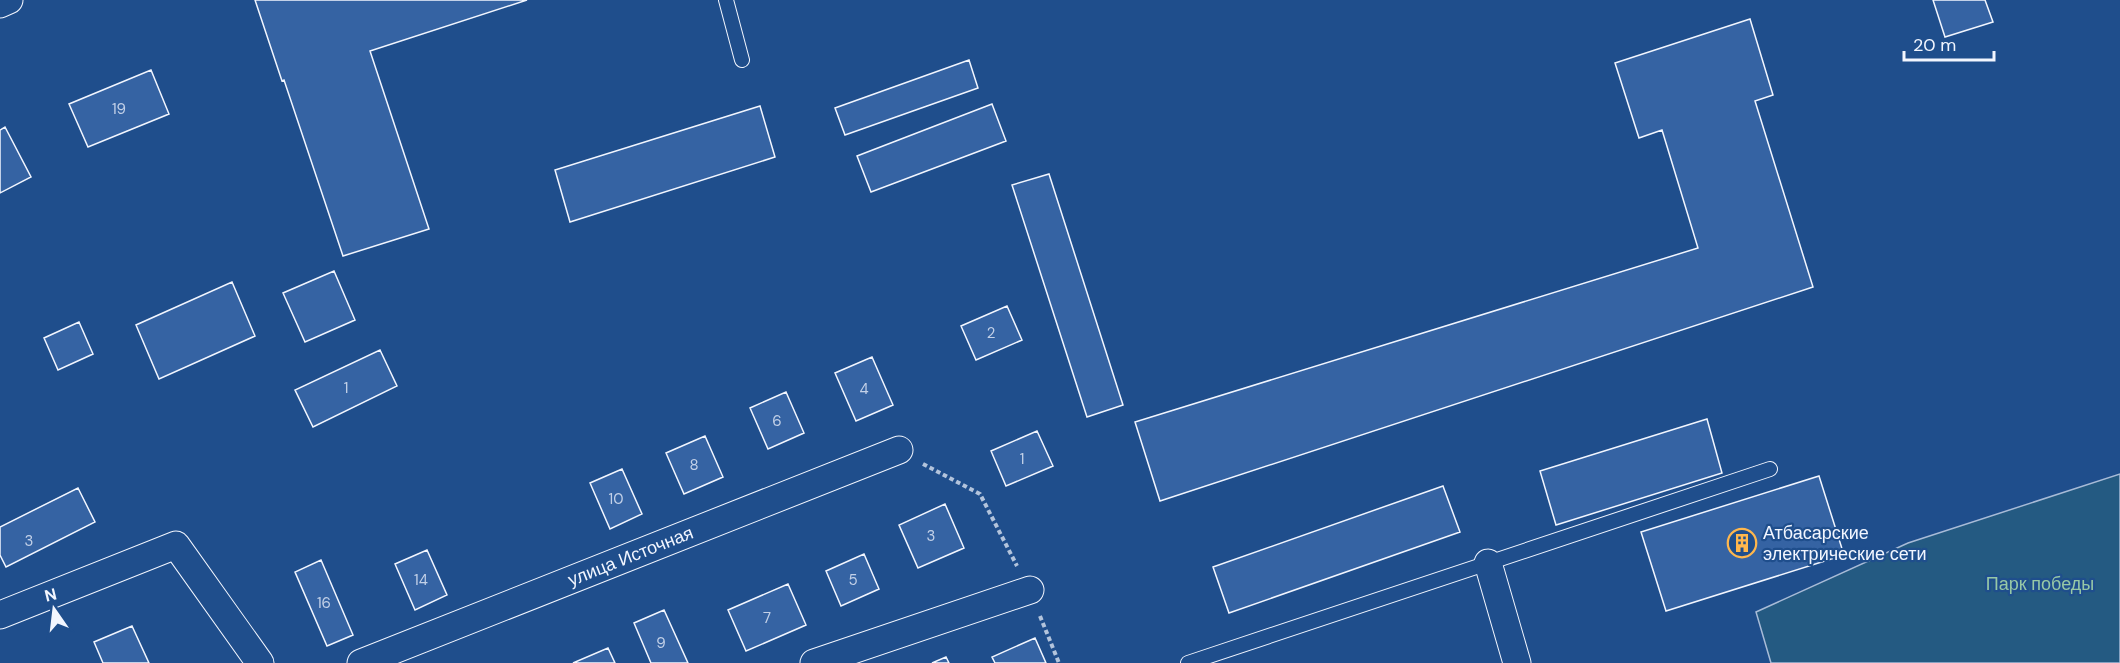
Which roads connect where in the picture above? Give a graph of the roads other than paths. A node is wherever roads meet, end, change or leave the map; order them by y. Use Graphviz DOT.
graph roads {
  1 [pos="9,0"];
  2 [pos="726,0"];
  3 [pos="0,4"];
  4 [pos="742,60"];
  5 [pos="899,450"];
  6 [pos="1770,469"];
  7 [pos="1488,563"];
  8 [pos="1030,590"];
  9 [pos="0,615"];
  10 [pos="260,663"];
  11 [pos="361,663"];
  12 [pos="814,663"];
  13 [pos="1188,663"];
  14 [pos="1517,663"];
  1 -- 3 [label="street"];
  2 -- 4 [label="lane"];
  5 -- 11 [label="street, улица Источная"];
  6 -- 7 [label="lane"];
  7 -- 13 [label="lane"];
  7 -- 14 [label="street"];
  8 -- 12 [label="street"];
  9 -- 10 [label="street"];
}
